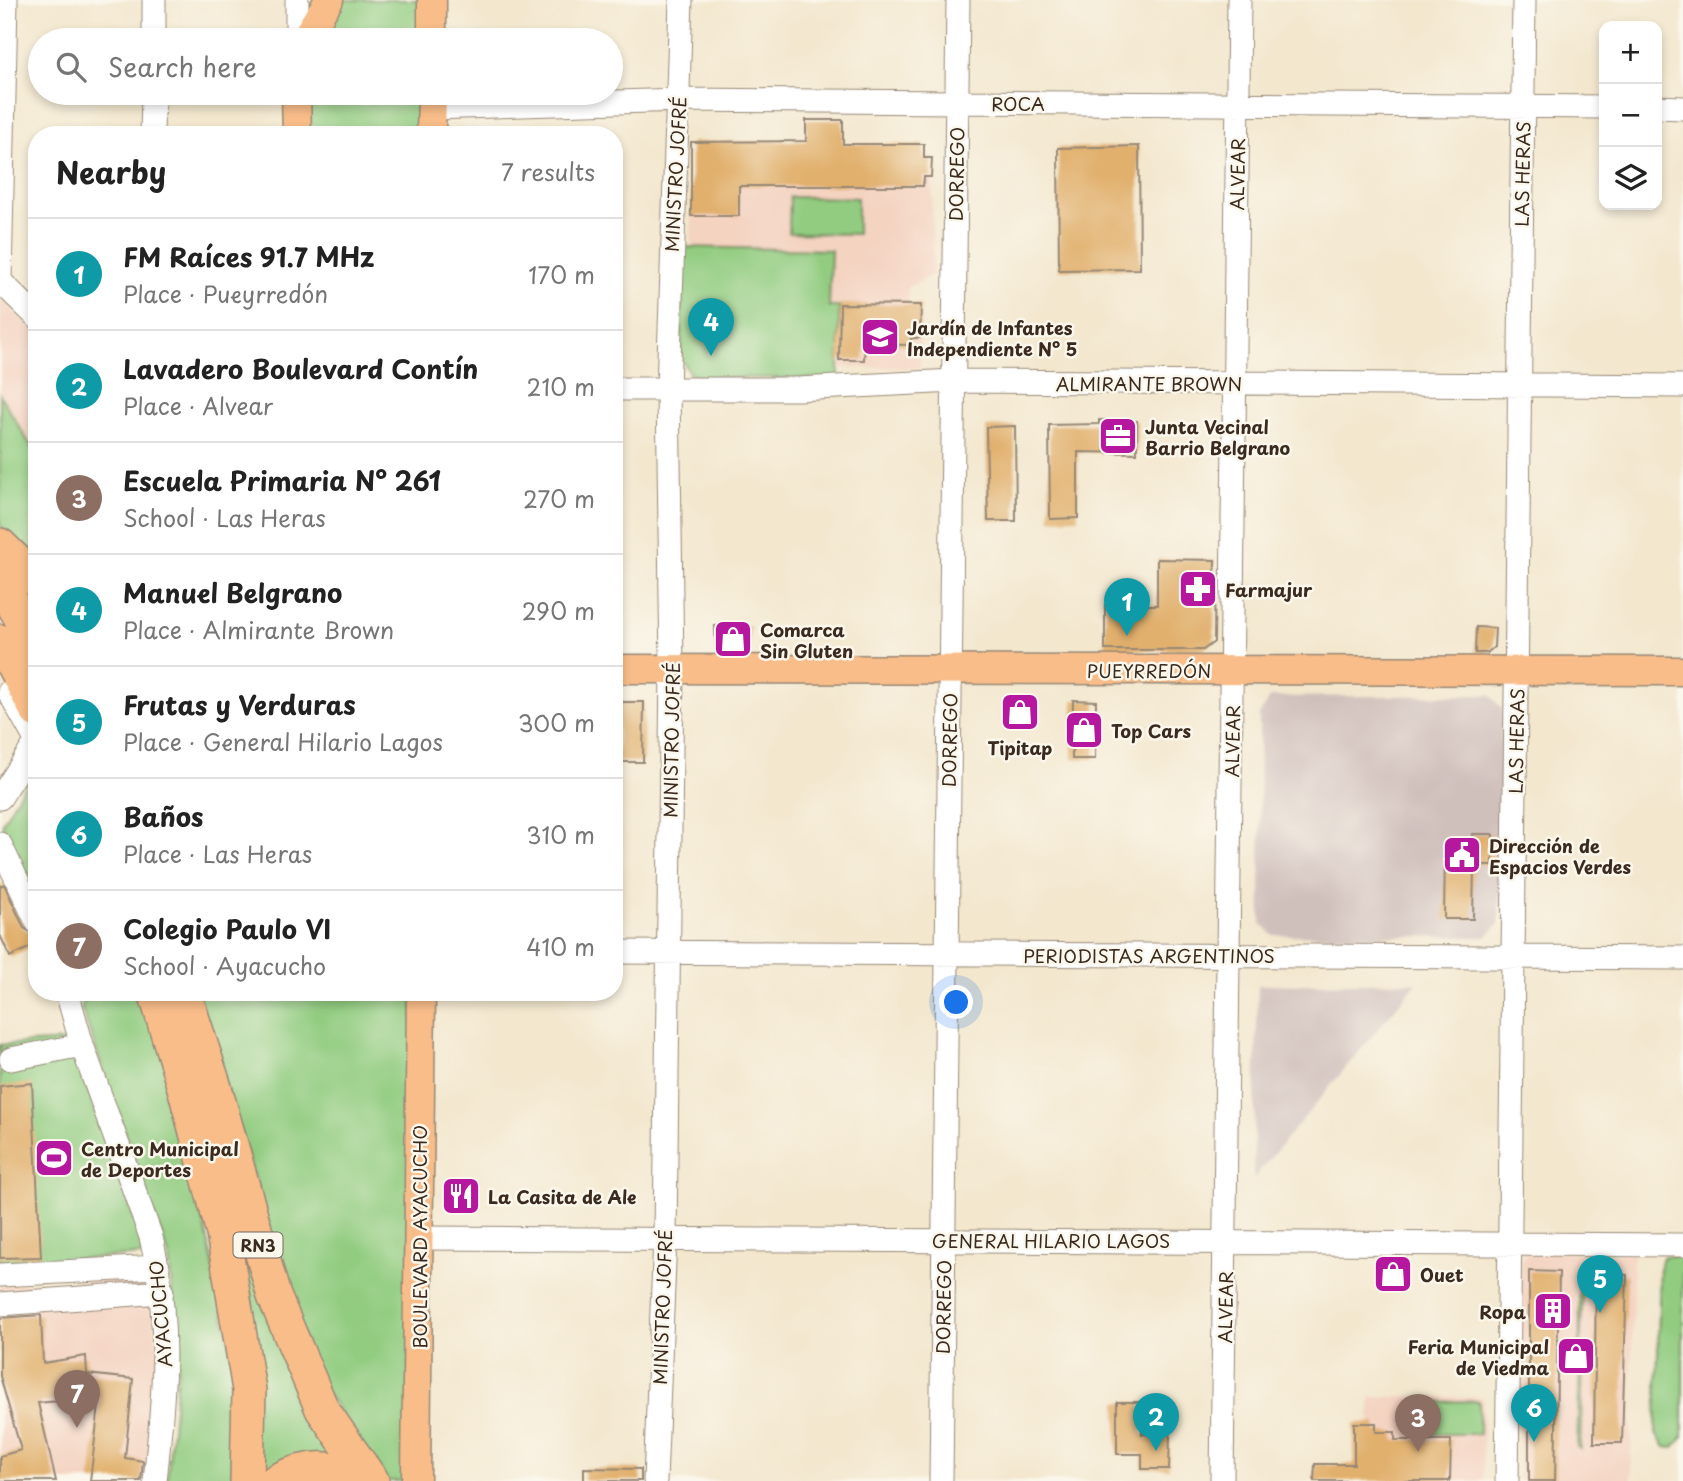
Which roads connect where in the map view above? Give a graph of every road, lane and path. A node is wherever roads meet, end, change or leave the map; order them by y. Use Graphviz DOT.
graph roads {
  1 [pos="6,0"];
  2 [pos="154,0"];
  3 [pos="297,0"];
  4 [pos="329,0"];
  5 [pos="432,0"];
  6 [pos="681,0"];
  7 [pos="958,0"];
  8 [pos="1239,0"];
  9 [pos="1524,0"];
  10 [pos="153,28"];
  11 [pos="297,28"];
  12 [pos="312,28"];
  13 [pos="432,28"];
  14 [pos="680,100"];
  15 [pos="623,103"];
  16 [pos="957,103"];
  17 [pos="1238,104"];
  18 [pos="153,105"];
  19 [pos="296,105"];
  20 [pos="577,105"];
  21 [pos="1523,106"];
  22 [pos="1599,107"];
  23 [pos="1662,107"];
  24 [pos="1683,108"];
  25 [pos="432,112"];
  26 [pos="152,126"];
  27 [pos="297,126"];
  28 [pos="0,281"];
  29 [pos="28,308"];
  30 [pos="954,381"];
  31 [pos="1235,383"];
  32 [pos="1520,385"];
  33 [pos="1683,386"];
  34 [pos="623,389"];
  35 [pos="668,389"];
  36 [pos="0,545"];
  37 [pos="28,572"];
  38 [pos="0,582"];
  39 [pos="28,630"];
  40 [pos="0,641"];
  41 [pos="672,668"];
  42 [pos="623,669"];
  43 [pos="950,669"];
  44 [pos="1233,671"];
  45 [pos="1516,671"];
  46 [pos="1683,671"];
  47 [pos="0,674"];
  48 [pos="28,694"];
  49 [pos="28,725"];
  50 [pos="28,755"];
  51 [pos="0,798"];
  52 [pos="0,844"];
  53 [pos="28,903"];
  54 [pos="623,952"];
  55 [pos="669,952"];
  56 [pos="947,954"];
  57 [pos="1230,955"];
  58 [pos="1513,957"];
  59 [pos="1683,958"];
  60 [pos="70,1001"];
  61 [pos="158,1001"];
  62 [pos="187,1001"];
  63 [pos="421,1001"];
  64 [pos="82,1045"];
  65 [pos="11,1059"];
  66 [pos="665,1237"];
  67 [pos="419,1238"];
  68 [pos="944,1240"];
  69 [pos="1227,1242"];
  70 [pos="1510,1244"];
  71 [pos="1683,1245"];
  72 [pos="158,1267"];
  73 [pos="0,1275"];
  74 [pos="162,1292"];
  75 [pos="0,1304"];
  76 [pos="155,1481"];
  77 [pos="247,1481"];
  78 [pos="276,1481"];
  79 [pos="371,1481"];
  80 [pos="416,1481"];
  81 [pos="655,1481"];
  82 [pos="941,1481"];
  83 [pos="1222,1481"];
  84 [pos="1507,1481"];
  1 -- 28 [label="street"];
  2 -- 10 [label="street"];
  3 -- 11 [label="street"];
  4 -- 12 [label="main road"];
  5 -- 13 [label="main road"];
  6 -- 14 [label="street, MINISTRO JOFRÉ"];
  7 -- 16 [label="street, DORREGO"];
  8 -- 17 [label="street, ALVEAR"];
  9 -- 21 [label="street, LAS HERAS"];
  14 -- 15 [label="street, ROCA"];
  14 -- 16 [label="street, ROCA"];
  14 -- 35 [label="street, MINISTRO JOFRÉ"];
  16 -- 17 [label="street, ROCA"];
  16 -- 30 [label="street, DORREGO"];
  17 -- 21 [label="street, ROCA"];
  17 -- 31 [label="street, ALVEAR"];
  18 -- 26 [label="street"];
  19 -- 27 [label="main road"];
  20 -- 25 [label="street, ROCA"];
  21 -- 22 [label="street, ROCA"];
  21 -- 32 [label="street, LAS HERAS"];
  23 -- 24 [label="street"];
  28 -- 29 [label="street"];
  30 -- 31 [label="street, ALMIRANTE BROWN"];
  30 -- 35 [label="street, ALMIRANTE BROWN"];
  30 -- 43 [label="street, DORREGO"];
  31 -- 32 [label="street, ALMIRANTE BROWN"];
  31 -- 44 [label="street, ALVEAR"];
  32 -- 33 [label="street, ALMIRANTE BROWN"];
  32 -- 45 [label="street, LAS HERAS"];
  34 -- 35 [label="street, ALMIRANTE BROWN"];
  35 -- 41 [label="street, MINISTRO JOFRÉ"];
  36 -- 37 [label="highway"];
  38 -- 39 [label="highway"];
  40 -- 48 [label="highway"];
  41 -- 42 [label="main road, PUEYRREDÓN"];
  41 -- 43 [label="main road, PUEYRREDÓN"];
  41 -- 55 [label="street, MINISTRO JOFRÉ"];
  43 -- 44 [label="main road, PUEYRREDÓN"];
  43 -- 56 [label="street, DORREGO"];
  44 -- 45 [label="main road, PUEYRREDÓN"];
  44 -- 57 [label="street, ALVEAR"];
  45 -- 46 [label="main road, PUEYRREDÓN"];
  45 -- 58 [label="street, LAS HERAS"];
  47 -- 49 [label="street"];
  50 -- 51 [label="street"];
  52 -- 53 [label="street"];
  54 -- 55 [label="street, PERIODISTAS ARGENTINOS"];
  55 -- 56 [label="street, PERIODISTAS ARGENTINOS"];
  55 -- 66 [label="street, MINISTRO JOFRÉ"];
  56 -- 57 [label="street, PERIODISTAS ARGENTINOS"];
  56 -- 68 [label="street, DORREGO"];
  57 -- 58 [label="street, PERIODISTAS ARGENTINOS"];
  57 -- 69 [label="street, ALVEAR"];
  58 -- 59 [label="street, PERIODISTAS ARGENTINOS"];
  58 -- 70 [label="street, LAS HERAS"];
  60 -- 64 [label="street, AYACUCHO"];
  61 -- 77 [label="highway, RN3"];
  62 -- 79 [label="highway, RN3"];
  63 -- 67 [label="main road, BOULEVARD AYACUCHO"];
  64 -- 65 [label="street"];
  64 -- 72 [label="street, AYACUCHO"];
  66 -- 67 [label="street, GENERAL HILARIO LAGOS"];
  66 -- 68 [label="street, GENERAL HILARIO LAGOS"];
  66 -- 81 [label="street, MINISTRO JOFRÉ"];
  67 -- 80 [label="main road, BOULEVARD AYACUCHO"];
  68 -- 69 [label="street, GENERAL HILARIO LAGOS"];
  68 -- 82 [label="street, DORREGO"];
  69 -- 70 [label="street, GENERAL HILARIO LAGOS"];
  69 -- 83 [label="street, ALVEAR"];
  70 -- 71 [label="street, GENERAL HILARIO LAGOS"];
  70 -- 84 [label="street, LAS HERAS"];
  72 -- 73 [label="street"];
  72 -- 74 [label="street, AYACUCHO"];
  74 -- 75 [label="street"];
  74 -- 76 [label="street, AYACUCHO"];
  78 -- 79 [label="highway, RN3"];
}
